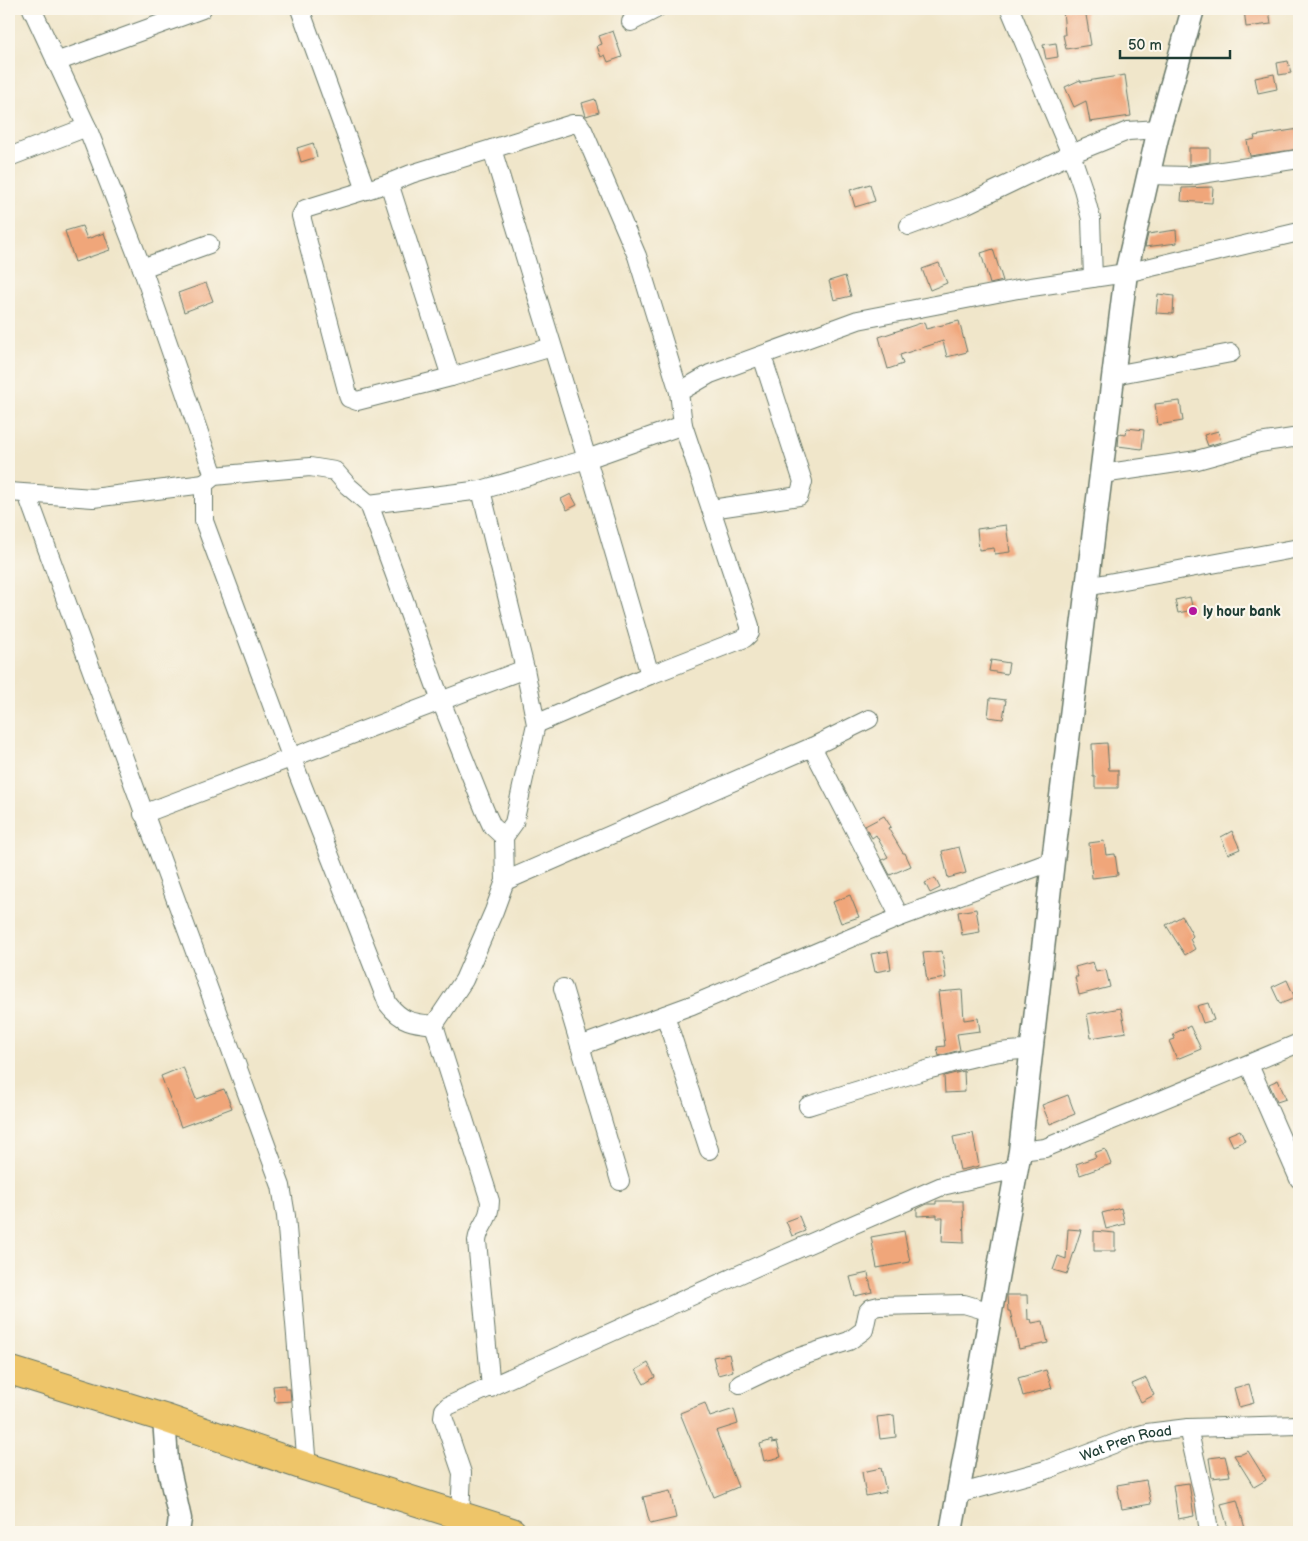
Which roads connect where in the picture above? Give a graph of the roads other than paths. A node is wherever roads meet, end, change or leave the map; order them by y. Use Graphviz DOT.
graph roads {
  1 [pos="32,9"];
  2 [pos="202,9"];
  3 [pos="300,9"];
  4 [pos="656,9"];
  5 [pos="1010,9"];
  6 [pos="1193,9"];
  7 [pos="631,22"];
  8 [pos="56,62"];
  9 [pos="87,127"];
  10 [pos="1159,129"];
  11 [pos="492,149"];
  12 [pos="1071,154"];
  13 [pos="9,157"];
  14 [pos="1299,159"];
  15 [pos="1148,175"];
  16 [pos="389,183"];
  17 [pos="366,190"];
  18 [pos="909,226"];
  19 [pos="1299,232"];
  20 [pos="209,244"];
  21 [pos="142,268"];
  22 [pos="1126,273"];
  23 [pos="1094,278"];
  24 [pos="552,347"];
  25 [pos="1231,352"];
  26 [pos="762,356"];
  27 [pos="1114,375"];
  28 [pos="451,377"];
  29 [pos="679,392"];
  30 [pos="683,425"];
  31 [pos="1299,437"];
  32 [pos="586,459"];
  33 [pos="1102,474"];
  34 [pos="209,480"];
  35 [pos="481,490"];
  36 [pos="9,492"];
  37 [pos="27,494"];
  38 [pos="369,504"];
  39 [pos="711,509"];
  40 [pos="1299,548"];
  41 [pos="1086,587"];
  42 [pos="525,669"];
  43 [pos="650,675"];
  44 [pos="441,702"];
  45 [pos="869,719"];
  46 [pos="536,724"];
  47 [pos="812,747"];
  48 [pos="292,759"];
  49 [pos="143,814"];
  50 [pos="504,838"];
  51 [pos="1053,861"];
  52 [pos="505,881"];
  53 [pos="900,918"];
  54 [pos="563,988"];
  55 [pos="665,1015"];
  56 [pos="434,1026"];
  57 [pos="1299,1043"];
  58 [pos="580,1046"];
  59 [pos="1018,1050"];
  60 [pos="1249,1065"];
  61 [pos="808,1106"];
  62 [pos="709,1150"];
  63 [pos="1019,1160"];
  64 [pos="1299,1179"];
  65 [pos="620,1181"];
  66 [pos="991,1312"];
  67 [pos="9,1370"];
  68 [pos="740,1384"];
  69 [pos="491,1388"];
  70 [pos="164,1418"];
  71 [pos="1299,1425"];
  72 [pos="1188,1428"];
  73 [pos="307,1467"];
  74 [pos="958,1494"];
  75 [pos="460,1515"];
  76 [pos="178,1532"];
  77 [pos="512,1532"];
  78 [pos="951,1532"];
  79 [pos="1209,1532"];
  1 -- 8 [label="street"];
  2 -- 8 [label="street"];
  3 -- 17 [label="street"];
  4 -- 7 [label="street"];
  5 -- 12 [label="street"];
  6 -- 10 [label="street"];
  8 -- 9 [label="street"];
  9 -- 13 [label="street"];
  9 -- 21 [label="street"];
  10 -- 12 [label="street"];
  10 -- 15 [label="street"];
  11 -- 16 [label="street"];
  11 -- 24 [label="street"];
  11 -- 29 [label="street"];
  12 -- 18 [label="street"];
  12 -- 23 [label="street"];
  14 -- 15 [label="street"];
  15 -- 22 [label="street"];
  16 -- 17 [label="street"];
  16 -- 28 [label="street"];
  17 -- 28 [label="street"];
  19 -- 22 [label="street"];
  20 -- 21 [label="street"];
  21 -- 34 [label="street"];
  22 -- 23 [label="street"];
  22 -- 27 [label="street"];
  23 -- 26 [label="street"];
  24 -- 28 [label="street"];
  24 -- 32 [label="street"];
  25 -- 27 [label="street"];
  26 -- 29 [label="street"];
  26 -- 39 [label="street"];
  27 -- 33 [label="street"];
  29 -- 30 [label="street"];
  30 -- 32 [label="street"];
  30 -- 39 [label="street"];
  31 -- 33 [label="street"];
  32 -- 35 [label="street"];
  32 -- 43 [label="street"];
  33 -- 41 [label="street"];
  34 -- 37 [label="street"];
  34 -- 38 [label="street"];
  34 -- 48 [label="street"];
  35 -- 38 [label="street"];
  35 -- 42 [label="street"];
  36 -- 37 [label="street"];
  37 -- 49 [label="street"];
  38 -- 44 [label="street"];
  39 -- 43 [label="street"];
  40 -- 41 [label="street"];
  41 -- 51 [label="street"];
  42 -- 44 [label="street"];
  42 -- 46 [label="street"];
  43 -- 46 [label="street"];
  44 -- 48 [label="street"];
  44 -- 50 [label="street"];
  45 -- 47 [label="street"];
  46 -- 50 [label="street"];
  47 -- 52 [label="street"];
  47 -- 53 [label="street"];
  48 -- 49 [label="street"];
  48 -- 56 [label="street"];
  49 -- 73 [label="street"];
  50 -- 52 [label="street"];
  51 -- 53 [label="street"];
  51 -- 59 [label="street"];
  52 -- 56 [label="street"];
  53 -- 55 [label="street"];
  54 -- 58 [label="street"];
  55 -- 58 [label="street"];
  55 -- 62 [label="street"];
  56 -- 69 [label="street"];
  57 -- 60 [label="street"];
  58 -- 65 [label="street"];
  59 -- 61 [label="street"];
  59 -- 63 [label="street"];
  60 -- 63 [label="street"];
  60 -- 64 [label="street"];
  63 -- 66 [label="street"];
  63 -- 69 [label="street"];
  66 -- 68 [label="street"];
  66 -- 74 [label="street"];
  67 -- 70 [label="highway"];
  69 -- 75 [label="street"];
  70 -- 73 [label="highway"];
  70 -- 76 [label="street"];
  71 -- 72 [label="street, Wat Pren Road"];
  72 -- 74 [label="street, Wat Pren Road"];
  72 -- 79 [label="street"];
  73 -- 75 [label="highway"];
  74 -- 78 [label="street"];
  75 -- 77 [label="highway"];
}
